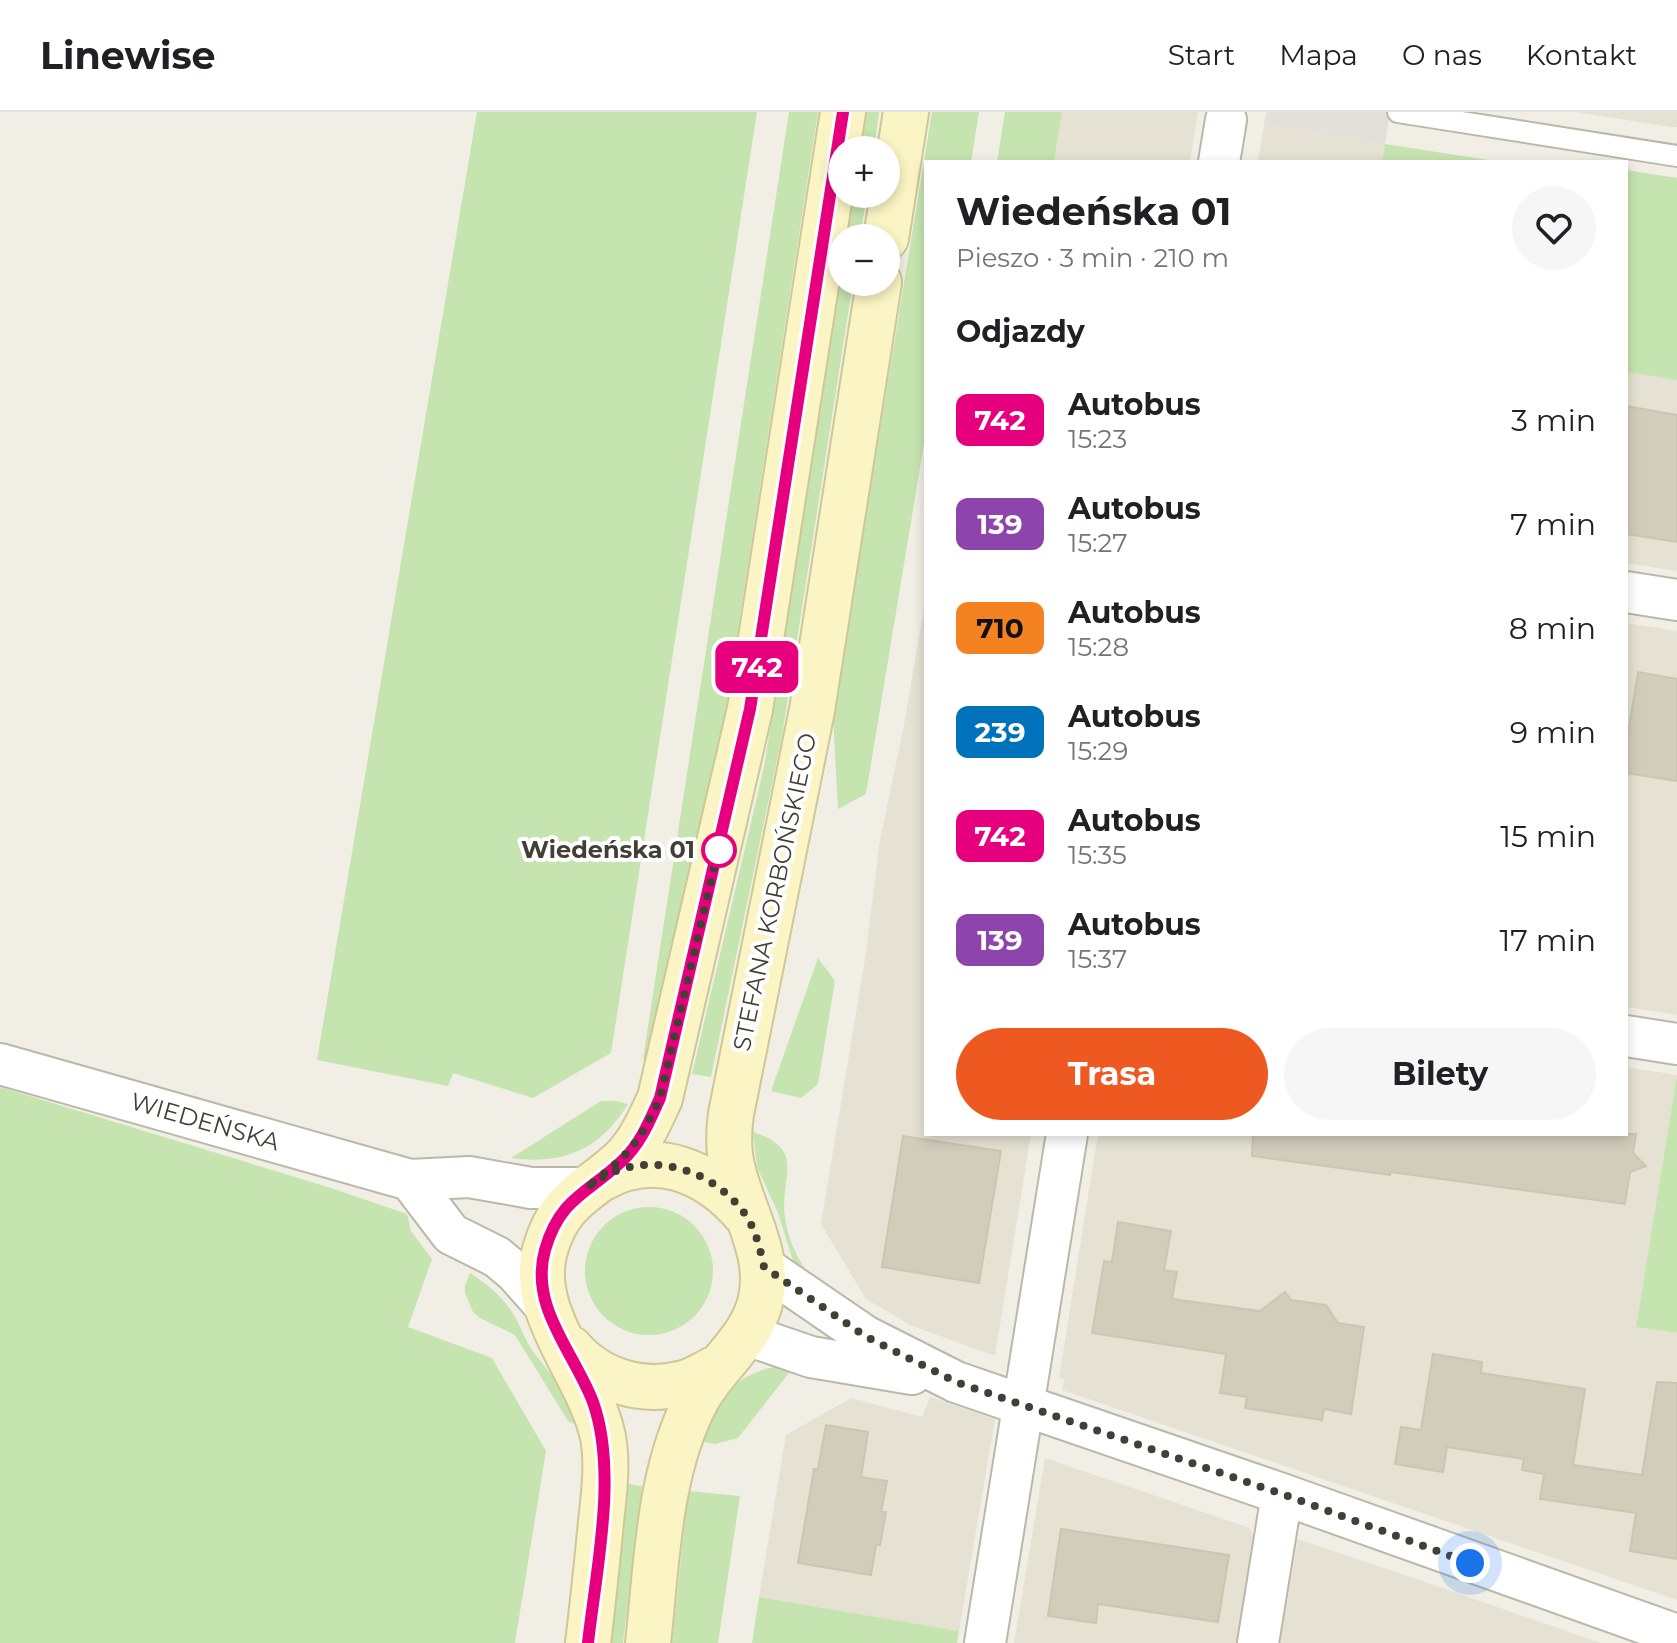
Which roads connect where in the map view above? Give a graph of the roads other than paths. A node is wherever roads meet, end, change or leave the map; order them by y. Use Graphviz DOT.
graph roads {
  1 [pos="843,112"];
  2 [pos="906,112"];
  3 [pos="1398,112"];
  4 [pos="1226,120"];
  5 [pos="1677,156"];
  6 [pos="1219,160"];
  7 [pos="888,224"];
  8 [pos="877,296"];
  9 [pos="1628,592"];
  10 [pos="1677,600"];
  11 [pos="1628,1036"];
  12 [pos="1677,1044"];
  13 [pos="0,1064"];
  14 [pos="1067,1136"];
  15 [pos="410,1180"];
  16 [pos="586,1188"];
  17 [pos="747,1216"];
  18 [pos="764,1267"];
  19 [pos="552,1321"];
  20 [pos="747,1335"];
  21 [pos="718,1367"];
  22 [pos="956,1382"];
  23 [pos="1024,1407"];
  24 [pos="1282,1494"];
  25 [pos="1677,1635"];
  26 [pos="588,1643"];
  27 [pos="648,1643"];
  28 [pos="985,1643"];
  29 [pos="1258,1643"];
  1 -- 16 [label="street, STEFANA KORBOŃSKIEGO"];
  2 -- 7 [label="street"];
  3 -- 5 [label="lane"];
  4 -- 6 [label="street"];
  8 -- 17 [label="street, STEFANA KORBOŃSKIEGO"];
  9 -- 10 [label="street"];
  11 -- 12 [label="street"];
  13 -- 15 [label="street, WIEDEŃSKA"];
  14 -- 23 [label="street"];
  15 -- 16 [label="street, WIEDEŃSKA"];
  15 -- 19 [label="street"];
  16 -- 17 [label="street, STEFANA KORBOŃSKIEGO"];
  16 -- 19 [label="street, STEFANA KORBOŃSKIEGO"];
  17 -- 18 [label="street, STEFANA KORBOŃSKIEGO"];
  18 -- 20 [label="street, STEFANA KORBOŃSKIEGO"];
  18 -- 22 [label="street"];
  19 -- 21 [label="street, STEFANA KORBOŃSKIEGO"];
  19 -- 26 [label="street, STEFANA KORBOŃSKIEGO"];
  20 -- 21 [label="street, STEFANA KORBOŃSKIEGO"];
  20 -- 22 [label="street"];
  21 -- 27 [label="street, STEFANA KORBOŃSKIEGO"];
  22 -- 23 [label="street"];
  23 -- 24 [label="street"];
  23 -- 28 [label="street"];
  24 -- 25 [label="street"];
  24 -- 29 [label="street"];
}
